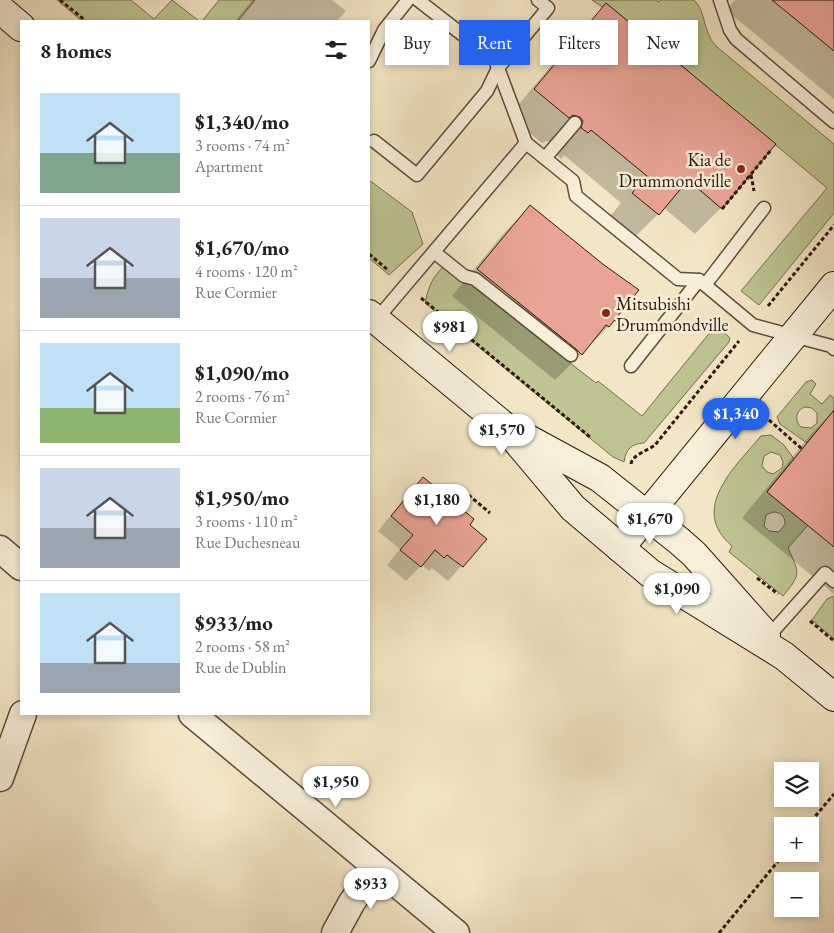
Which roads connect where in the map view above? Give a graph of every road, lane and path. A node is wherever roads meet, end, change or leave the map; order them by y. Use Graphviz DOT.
graph roads {
  1 [pos="60,0"];
  2 [pos="408,0"];
  3 [pos="418,0"];
  4 [pos="538,0"];
  5 [pos="720,0"];
  6 [pos="0,9"];
  7 [pos="85,20"];
  8 [pos="20,26"];
  9 [pos="370,59"];
  10 [pos="498,68"];
  11 [pos="834,122"];
  12 [pos="575,123"];
  13 [pos="374,142"];
  14 [pos="526,143"];
  15 [pos="771,150"];
  16 [pos="545,158"];
  17 [pos="764,208"];
  18 [pos="722,209"];
  19 [pos="834,225"];
  20 [pos="434,252"];
  21 [pos="370,255"];
  22 [pos="702,282"];
  23 [pos="406,285"];
  24 [pos="834,286"];
  25 [pos="766,309"];
  26 [pos="373,317"];
  27 [pos="793,337"];
  28 [pos="742,338"];
  29 [pos="834,349"];
  30 [pos="571,356"];
  31 [pos="631,366"];
  32 [pos="769,420"];
  33 [pos="504,426"];
  34 [pos="595,441"];
  35 [pos="802,448"];
  36 [pos="630,470"];
  37 [pos="460,499"];
  38 [pos="490,513"];
  39 [pos="647,516"];
  40 [pos="620,548"];
  41 [pos="0,549"];
  42 [pos="20,566"];
  43 [pos="834,581"];
  44 [pos="811,622"];
  45 [pos="834,641"];
  46 [pos="771,645"];
  47 [pos="831,688"];
  48 [pos="23,715"];
  49 [pos="193,715"];
  50 [pos="0,778"];
  51 [pos="834,794"];
  52 [pos="815,817"];
  53 [pos="777,862"];
  54 [pos="376,868"];
  55 [pos="335,933"];
  56 [pos="456,933"];
  57 [pos="719,933"];
  1 -- 7 [label="path"];
  2 -- 9 [label="lane"];
  3 -- 10 [label="lane"];
  4 -- 10 [label="lane"];
  5 -- 11 [label="lane"];
  6 -- 8 [label="street"];
  10 -- 13 [label="lane"];
  10 -- 14 [label="lane"];
  12 -- 16 [label="lane"];
  14 -- 16 [label="lane"];
  14 -- 20 [label="lane"];
  15 -- 18 [label="path"];
  16 -- 22 [label="lane"];
  17 -- 22 [label="lane"];
  19 -- 25 [label="path"];
  20 -- 23 [label="lane"];
  20 -- 30 [label="lane"];
  21 -- 23 [label="path"];
  22 -- 27 [label="lane"];
  22 -- 31 [label="lane"];
  23 -- 26 [label="lane"];
  23 -- 34 [label="path"];
  24 -- 27 [label="street"];
  26 -- 33 [label="street"];
  27 -- 29 [label="lane"];
  27 -- 39 [label="street"];
  28 -- 36 [label="path"];
  32 -- 35 [label="path"];
  33 -- 39 [label="street"];
  33 -- 40 [label="street"];
  37 -- 38 [label="path"];
  39 -- 40 [label="street"];
  39 -- 46 [label="street"];
  40 -- 46 [label="street"];
  41 -- 42 [label="street"];
  43 -- 46 [label="lane"];
  44 -- 45 [label="path"];
  46 -- 47 [label="street"];
  48 -- 50 [label="street"];
  49 -- 54 [label="street"];
  51 -- 52 [label="path"];
  53 -- 57 [label="path"];
  54 -- 55 [label="street"];
  54 -- 56 [label="street"];
}
